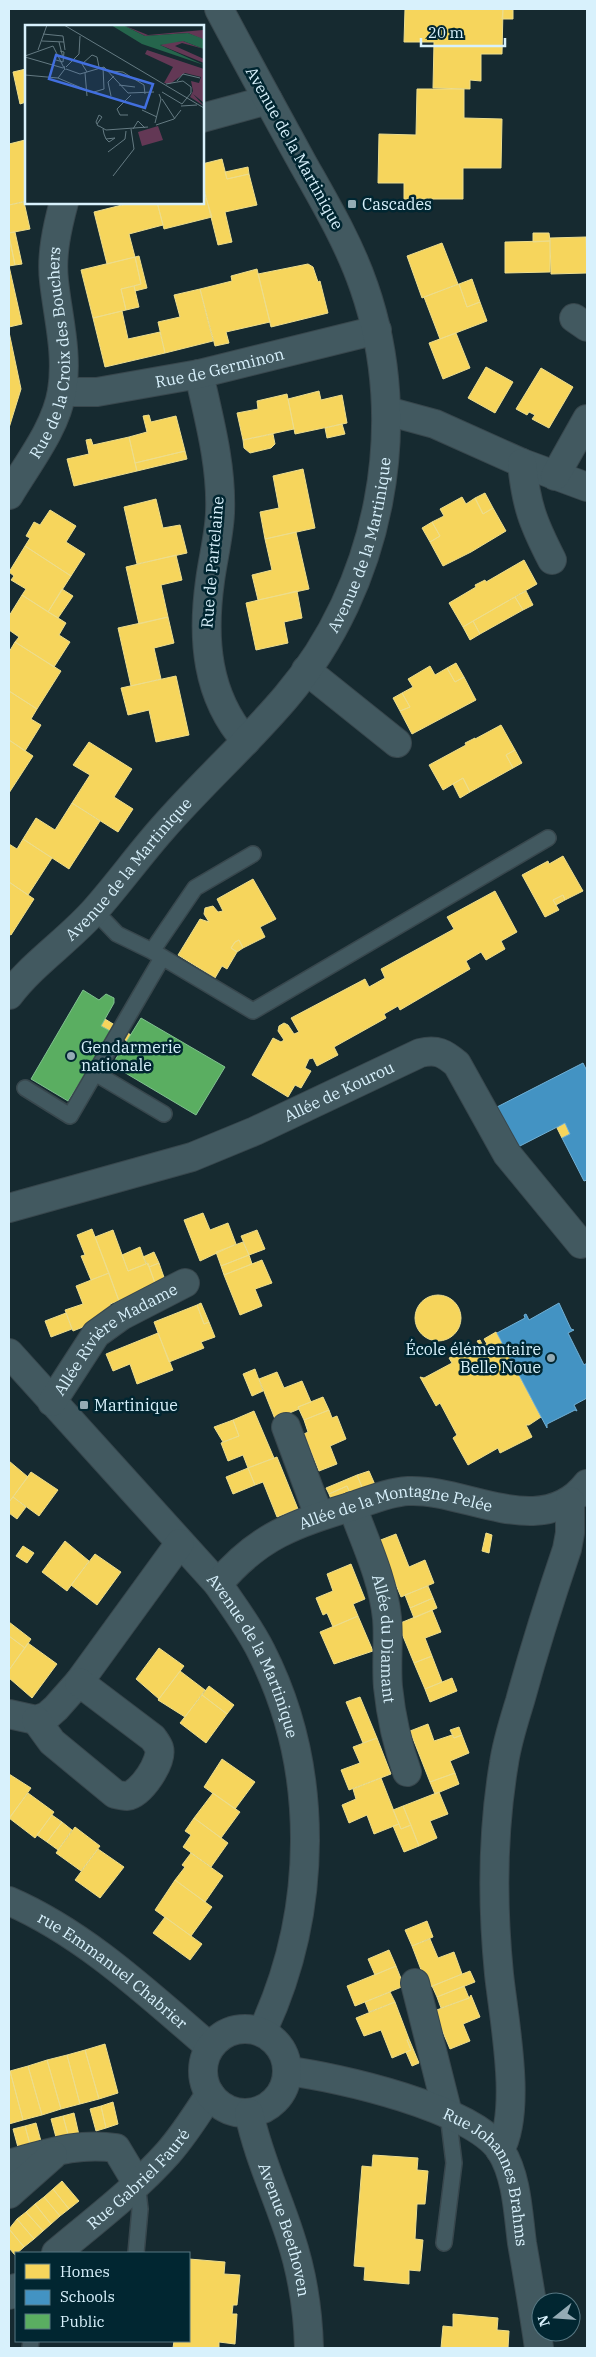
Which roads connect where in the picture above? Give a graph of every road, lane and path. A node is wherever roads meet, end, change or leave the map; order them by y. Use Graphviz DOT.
graph roads {
  1 [pos="219,9"];
  2 [pos="268,100"];
  3 [pos="204,117"];
  4 [pos="64,204"];
  5 [pos="377,330"];
  6 [pos="199,374"];
  7 [pos="62,392"];
  8 [pos="387,411"];
  9 [pos="587,419"];
  10 [pos="522,463"];
  11 [pos="555,476"];
  12 [pos="587,488"];
  13 [pos="9,495"];
  14 [pos="552,560"];
  15 [pos="306,670"];
  16 [pos="246,741"];
  17 [pos="397,743"];
  18 [pos="548,838"];
  19 [pos="253,854"];
  20 [pos="95,911"];
  21 [pos="157,955"];
  22 [pos="9,995"];
  23 [pos="95,1073"];
  24 [pos="25,1088"];
  25 [pos="164,1114"];
  26 [pos="9,1208"];
  27 [pos="581,1244"];
  28 [pos="185,1283"];
  29 [pos="9,1353"];
  30 [pos="52,1402"];
  31 [pos="286,1427"];
  32 [pos="579,1492"];
  33 [pos="352,1506"];
  34 [pos="319,1516"];
  35 [pos="180,1543"];
  36 [pos="218,1584"];
  37 [pos="79,1682"];
  38 [pos="9,1714"];
  39 [pos="36,1720"];
  40 [pos="407,1772"];
  41 [pos="9,1901"];
  42 [pos="415,1983"];
  43 [pos="262,2032"];
  44 [pos="210,2047"];
  45 [pos="288,2071"];
  46 [pos="210,2094"];
  47 [pos="249,2113"];
  48 [pos="448,2114"];
  49 [pos="500,2150"];
  50 [pos="57,2151"];
  51 [pos="9,2164"];
  52 [pos="137,2184"];
  53 [pos="9,2194"];
  54 [pos="444,2242"];
  55 [pos="57,2252"];
  56 [pos="136,2252"];
  57 [pos="309,2348"];
  58 [pos="539,2348"];
  1 -- 2 [label="street, Avenue de la Martinique"];
  2 -- 3 [label="street"];
  2 -- 5 [label="street, Avenue de la Martinique"];
  4 -- 7 [label="street, Rue de la Croix des Bouchers"];
  5 -- 6 [label="street, Rue de Germinon"];
  5 -- 8 [label="street, Avenue de la Martinique"];
  6 -- 7 [label="street, Rue de Germinon"];
  6 -- 16 [label="street, Rue de Partelaine"];
  7 -- 13 [label="street, Rue de la Croix des Bouchers"];
  8 -- 10 [label="street"];
  8 -- 15 [label="street, Avenue de la Martinique"];
  9 -- 11 [label="street"];
  10 -- 11 [label="street"];
  10 -- 14 [label="street"];
  11 -- 12 [label="street"];
  15 -- 16 [label="street, Avenue de la Martinique"];
  15 -- 17 [label="street"];
  16 -- 20 [label="street, Avenue de la Martinique"];
  18 -- 21 [label="lane"];
  19 -- 21 [label="lane"];
  20 -- 21 [label="lane"];
  20 -- 22 [label="street, Avenue de la Martinique"];
  21 -- 23 [label="lane"];
  23 -- 24 [label="lane"];
  23 -- 25 [label="lane"];
  26 -- 27 [label="street, Allée de Kourou"];
  28 -- 30 [label="street, Allée Rivière Madame"];
  29 -- 30 [label="street, Avenue de la Martinique"];
  30 -- 35 [label="street, Avenue de la Martinique"];
  31 -- 34 [label="street"];
  32 -- 33 [label="street, Allée de la Montagne Pelée"];
  32 -- 49 [label="street"];
  33 -- 34 [label="street, Allée de la Montagne Pelée"];
  33 -- 40 [label="street, Allée du Diamant"];
  34 -- 36 [label="street, Allée de la Montagne Pelée"];
  35 -- 36 [label="street, Avenue de la Martinique"];
  35 -- 37 [label="street"];
  36 -- 43 [label="street, Avenue de la Martinique"];
  37 -- 39 [label="street"];
  37 -- 39 [label="street"];
  38 -- 39 [label="street"];
  41 -- 44 [label="street, rue Emmanuel Chabrier"];
  42 -- 48 [label="street"];
  43 -- 44 [label="street"];
  43 -- 45 [label="street"];
  44 -- 46 [label="street"];
  45 -- 47 [label="street"];
  45 -- 48 [label="street, Rue Johannes Brahms"];
  46 -- 47 [label="street"];
  46 -- 52 [label="street, Rue Gabriel Fauré"];
  47 -- 57 [label="street, Avenue Beethoven"];
  48 -- 49 [label="street, Rue Johannes Brahms"];
  48 -- 54 [label="lane"];
  49 -- 58 [label="street, Rue Johannes Brahms"];
  50 -- 51 [label="street"];
  50 -- 52 [label="street"];
  50 -- 53 [label="street"];
  52 -- 55 [label="street, Rue Gabriel Fauré"];
  52 -- 56 [label="lane"];
}
